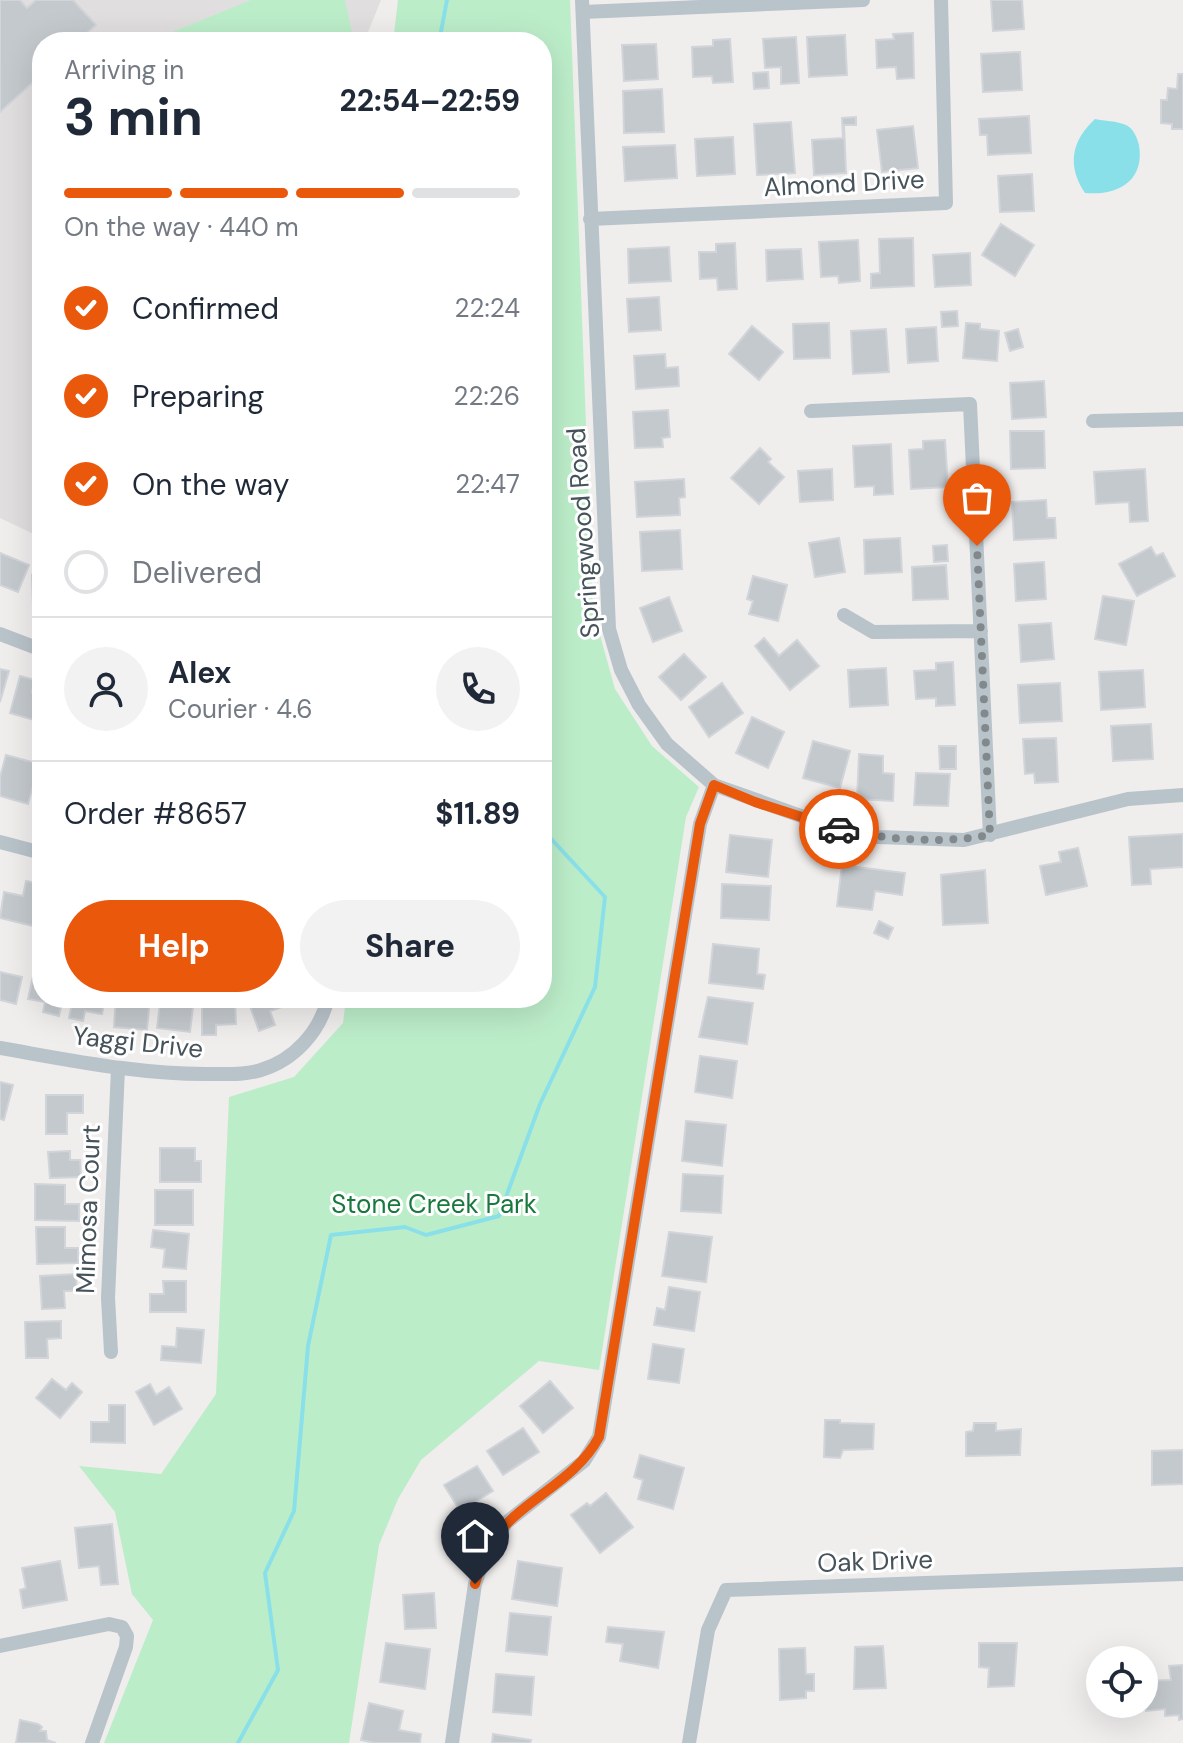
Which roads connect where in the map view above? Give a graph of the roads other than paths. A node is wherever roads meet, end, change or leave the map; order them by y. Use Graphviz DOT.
graph roads {
  1 [pos="863,0"];
  2 [pos="941,0"];
  3 [pos="582,6"];
  4 [pos="590,219"];
  5 [pos="811,411"];
  6 [pos="1183,419"];
  7 [pos="1093,421"];
  8 [pos="844,615"];
  9 [pos="981,631"];
  10 [pos="0,634"];
  11 [pos="32,646"];
  12 [pos="714,785"];
  13 [pos="1183,795"];
  14 [pos="990,835"];
  15 [pos="0,842"];
  16 [pos="32,850"];
  17 [pos="324,1008"];
  18 [pos="0,1048"];
  19 [pos="118,1068"];
  20 [pos="111,1352"];
  21 [pos="1183,1574"];
  22 [pos="0,1646"];
  23 [pos="92,1743"];
  24 [pos="452,1743"];
  25 [pos="689,1743"];
  1 -- 3 [label="street"];
  2 -- 4 [label="street, Almond Drive"];
  3 -- 4 [label="street, Springwood Road"];
  4 -- 12 [label="street, Springwood Road"];
  5 -- 9 [label="street"];
  6 -- 7 [label="street"];
  8 -- 9 [label="street"];
  9 -- 14 [label="street"];
  10 -- 11 [label="street"];
  12 -- 14 [label="street, Springwood Road"];
  12 -- 24 [label="street"];
  13 -- 14 [label="street, Springwood Road"];
  15 -- 16 [label="street"];
  17 -- 19 [label="street, Yaggi Drive"];
  18 -- 19 [label="street, Yaggi Drive"];
  19 -- 20 [label="street, Mimosa Court"];
  21 -- 25 [label="street, Oak Drive"];
  22 -- 23 [label="street"];
}
